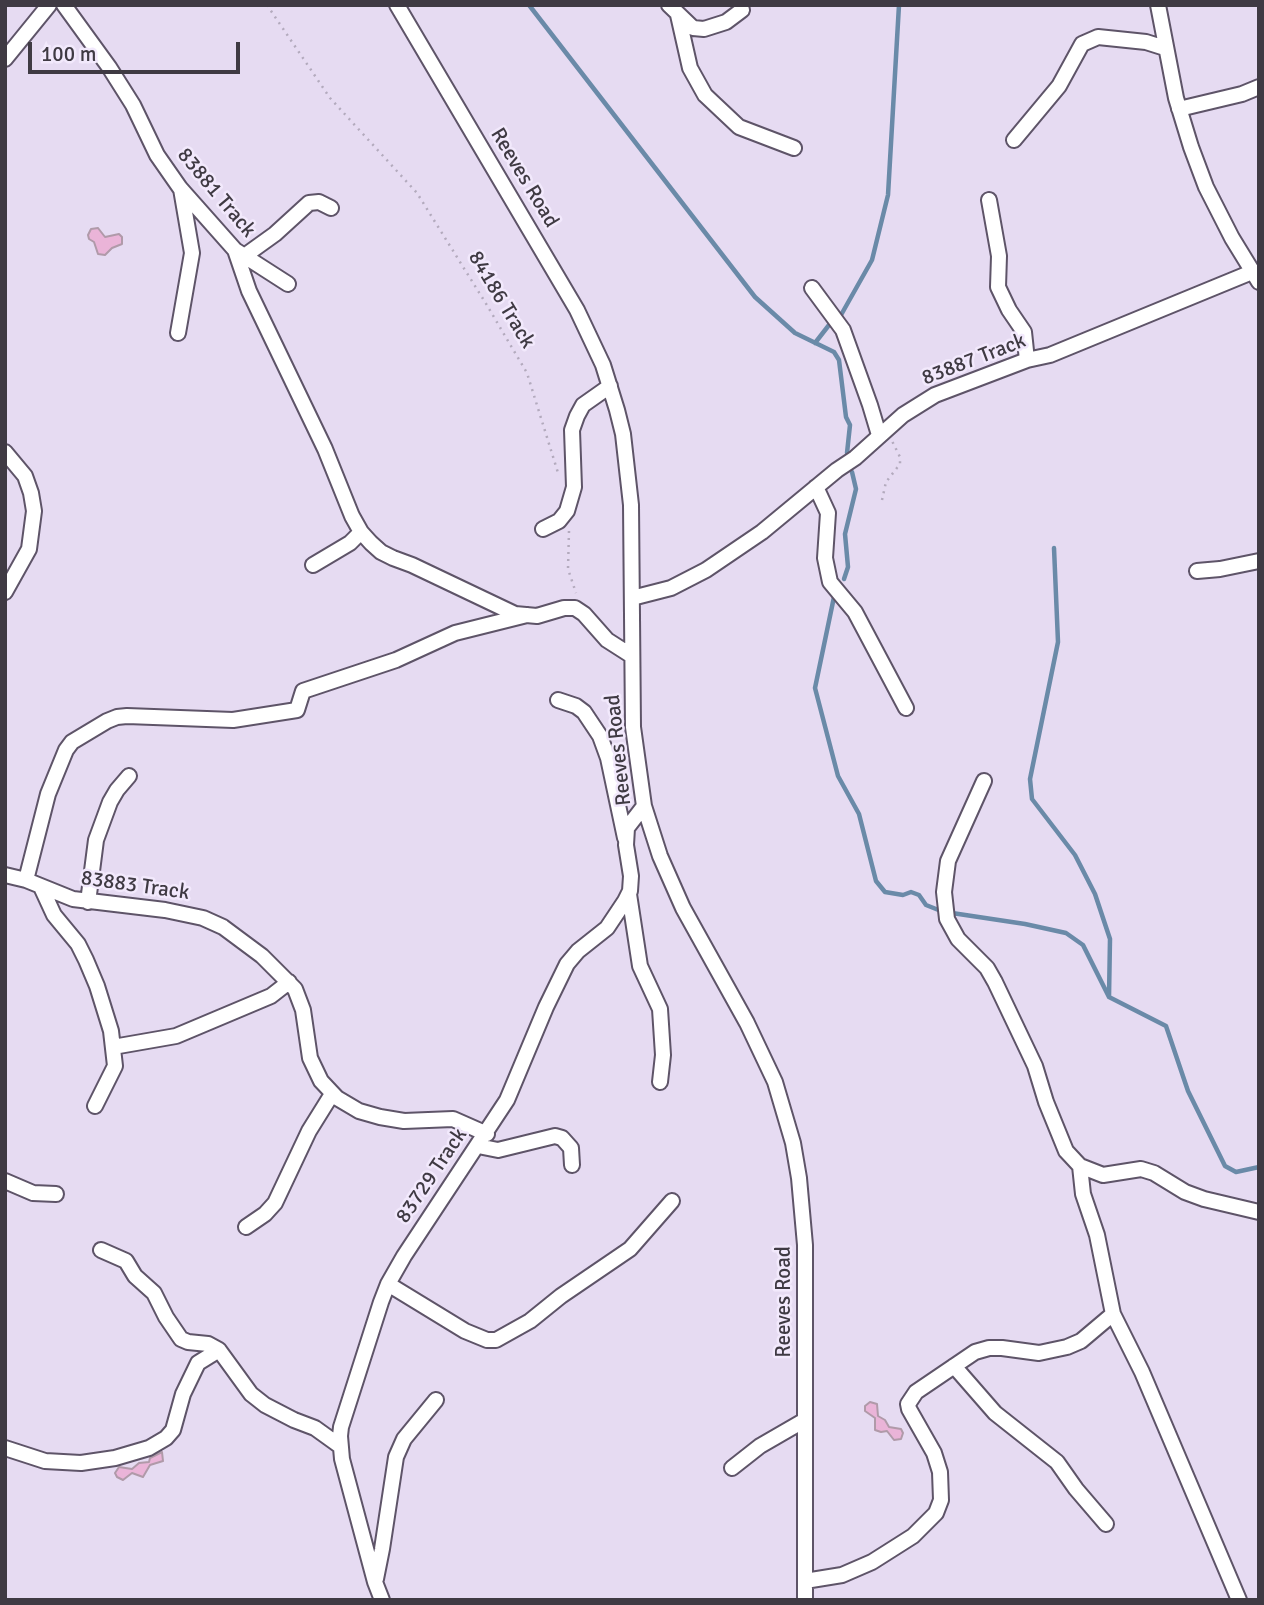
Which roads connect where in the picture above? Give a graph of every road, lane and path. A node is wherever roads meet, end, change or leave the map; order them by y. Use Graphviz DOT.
graph roads {
  1 [pos="49,5"];
  2 [pos="64,5"];
  3 [pos="267,5"];
  4 [pos="397,5"];
  5 [pos="1158,5"];
  6 [pos="673,10"];
  7 [pos="742,10"];
  8 [pos="1165,48"];
  9 [pos="5,60"];
  10 [pos="1259,87"];
  11 [pos="1179,109"];
  12 [pos="1014,140"];
  13 [pos="794,148"];
  14 [pos="180,188"];
  15 [pos="989,200"];
  16 [pos="331,208"];
  17 [pos="239,253"];
  18 [pos="1255,277"];
  19 [pos="288,284"];
  20 [pos="812,288"];
  21 [pos="178,334"];
  22 [pos="1027,360"];
  23 [pos="610,386"];
  24 [pos="882,432"];
  25 [pos="5,452"];
  26 [pos="561,484"];
  27 [pos="816,487"];
  28 [pos="882,500"];
  29 [pos="567,511"];
  30 [pos="543,529"];
  31 [pos="361,532"];
  32 [pos="1259,561"];
  33 [pos="313,565"];
  34 [pos="1197,571"];
  35 [pos="5,592"];
  36 [pos="632,598"];
  37 [pos="581,602"];
  38 [pos="527,615"];
  39 [pos="632,656"];
  40 [pos="558,700"];
  41 [pos="906,708"];
  42 [pos="129,776"];
  43 [pos="984,781"];
  44 [pos="644,806"];
  45 [pos="626,845"];
  46 [pos="5,875"];
  47 [pos="26,880"];
  48 [pos="43,889"];
  49 [pos="629,894"];
  50 [pos="88,902"];
  51 [pos="289,982"];
  52 [pos="113,1047"];
  53 [pos="660,1082"];
  54 [pos="332,1094"];
  55 [pos="95,1106"];
  56 [pos="487,1134"];
  57 [pos="478,1146"];
  58 [pos="572,1165"];
  59 [pos="1080,1166"];
  60 [pos="5,1181"];
  61 [pos="56,1194"];
  62 [pos="672,1201"];
  63 [pos="1259,1212"];
  64 [pos="246,1227"];
  65 [pos="101,1250"];
  66 [pos="388,1284"];
  67 [pos="1113,1314"];
  68 [pos="219,1350"];
  69 [pos="954,1366"];
  70 [pos="436,1400"];
  71 [pos="805,1420"];
  72 [pos="340,1446"];
  73 [pos="5,1448"];
  74 [pos="732,1468"];
  75 [pos="1106,1524"];
  76 [pos="375,1581"];
  77 [pos="805,1581"];
  78 [pos="382,1600"];
  79 [pos="805,1600"];
  80 [pos="1239,1600"];
  1 -- 9 [label="street"];
  2 -- 14 [label="street, 83881 Track"];
  3 -- 26 [label="path, 84186 Track"];
  4 -- 23 [label="street, Reeves Road"];
  5 -- 8 [label="street"];
  6 -- 7 [label="street"];
  6 -- 13 [label="street"];
  8 -- 11 [label="street"];
  8 -- 12 [label="street"];
  10 -- 11 [label="street"];
  11 -- 18 [label="street"];
  14 -- 17 [label="street, 83881 Track"];
  14 -- 21 [label="street"];
  15 -- 22 [label="street"];
  16 -- 17 [label="street"];
  17 -- 19 [label="street, 83881 Track"];
  17 -- 31 [label="street"];
  18 -- 22 [label="street, 83887 Track"];
  20 -- 24 [label="street"];
  22 -- 24 [label="street, 83887 Track"];
  23 -- 29 [label="street"];
  23 -- 36 [label="street, Reeves Road"];
  24 -- 27 [label="street, 83887 Track"];
  24 -- 28 [label="path"];
  25 -- 35 [label="street"];
  27 -- 36 [label="street, 83887 Track"];
  27 -- 41 [label="street"];
  29 -- 30 [label="street"];
  29 -- 37 [label="path"];
  31 -- 33 [label="street"];
  31 -- 38 [label="street"];
  32 -- 34 [label="street"];
  36 -- 39 [label="street, Reeves Road"];
  38 -- 39 [label="street"];
  38 -- 47 [label="street"];
  39 -- 44 [label="street, Reeves Road"];
  40 -- 45 [label="street"];
  42 -- 50 [label="street"];
  43 -- 59 [label="street"];
  44 -- 45 [label="street"];
  44 -- 71 [label="street, Reeves Road"];
  45 -- 49 [label="street"];
  46 -- 47 [label="street, 83883 Track"];
  47 -- 48 [label="street, 83883 Track"];
  48 -- 50 [label="street, 83883 Track"];
  48 -- 52 [label="street"];
  49 -- 53 [label="street"];
  49 -- 56 [label="street, 83729 Track"];
  50 -- 51 [label="street, 83883 Track"];
  51 -- 52 [label="street"];
  51 -- 54 [label="street, 83883 Track"];
  52 -- 55 [label="street"];
  54 -- 56 [label="street, 83883 Track"];
  54 -- 64 [label="street"];
  56 -- 57 [label="street, 83729 Track"];
  57 -- 58 [label="street"];
  57 -- 66 [label="street, 83729 Track"];
  59 -- 63 [label="street"];
  59 -- 67 [label="street"];
  60 -- 61 [label="street"];
  62 -- 66 [label="street"];
  65 -- 68 [label="street"];
  66 -- 72 [label="street, 83729 Track"];
  67 -- 69 [label="street"];
  67 -- 80 [label="street"];
  68 -- 72 [label="street"];
  68 -- 73 [label="street"];
  69 -- 75 [label="street"];
  69 -- 77 [label="street"];
  70 -- 76 [label="street"];
  71 -- 74 [label="street"];
  71 -- 77 [label="street, Reeves Road"];
  72 -- 76 [label="street, 83729 Track"];
  76 -- 78 [label="street, 83729 Track"];
  77 -- 79 [label="street, Reeves Road"];
}
